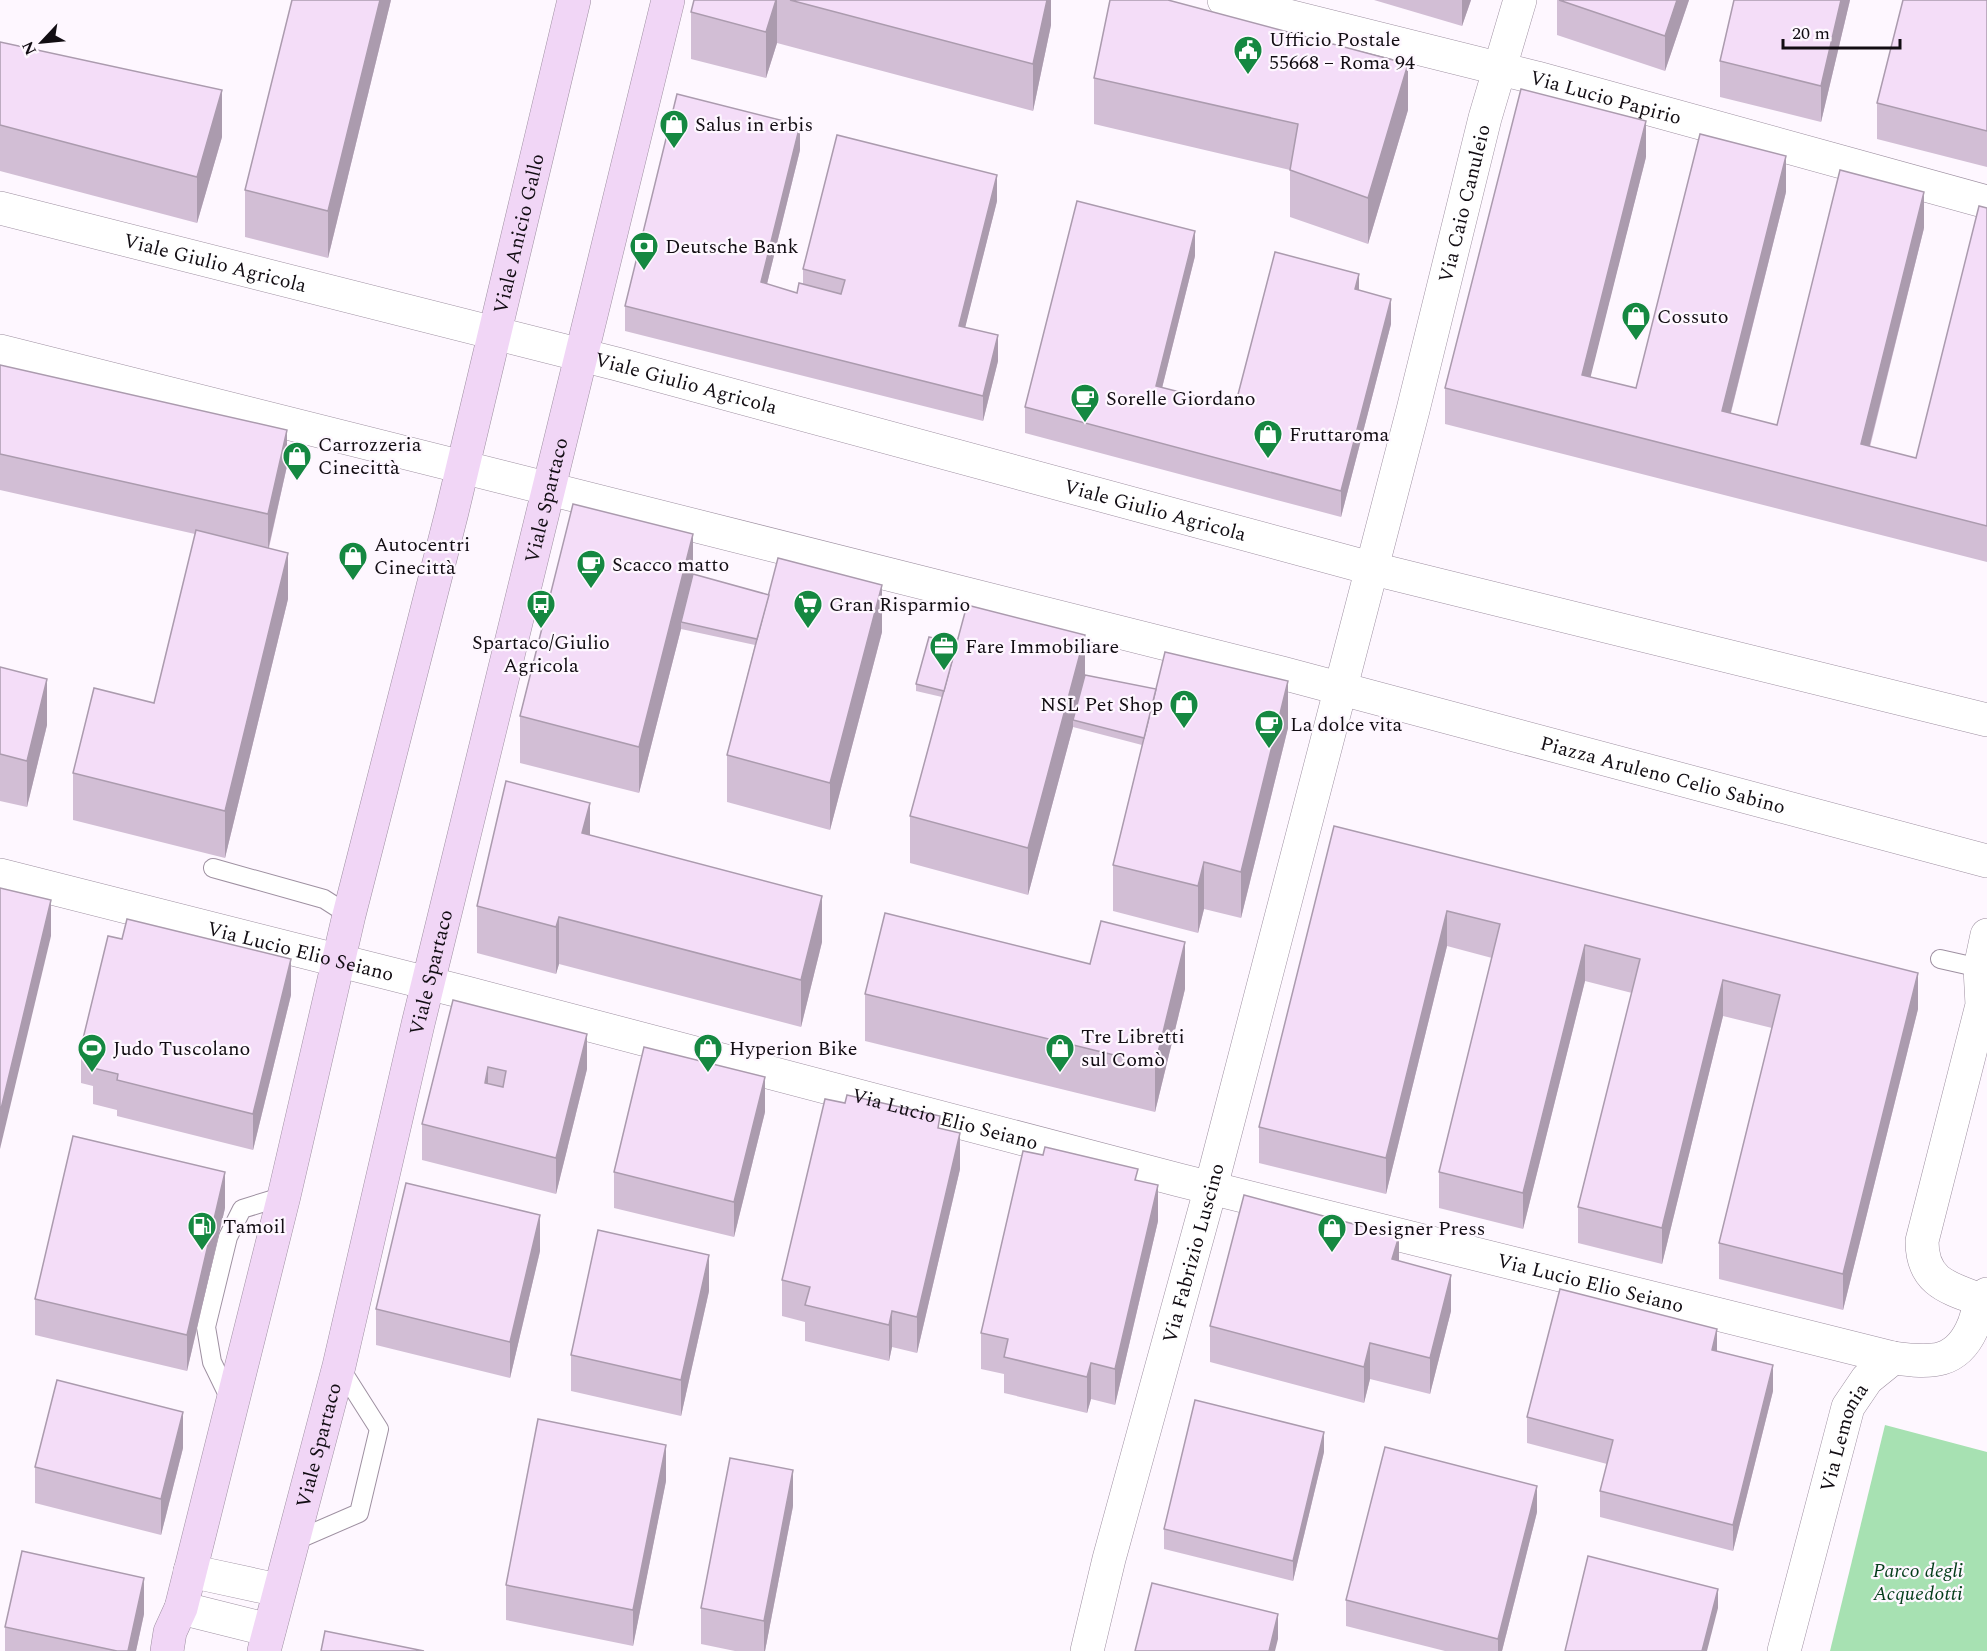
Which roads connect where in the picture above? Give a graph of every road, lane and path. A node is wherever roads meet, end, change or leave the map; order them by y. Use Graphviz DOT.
graph roads {
  1 [pos="574,0"];
  2 [pos="668,0"];
  3 [pos="1224,0"];
  4 [pos="1520,0"];
  5 [pos="1498,69"];
  6 [pos="1987,202"];
  7 [pos="0,208"];
  8 [pos="494,333"];
  9 [pos="0,351"];
  10 [pos="581,355"];
  11 [pos="462,467"];
  12 [pos="550,488"];
  13 [pos="1370,568"];
  14 [pos="1339,688"];
  15 [pos="1987,720"];
  16 [pos="1987,861"];
  17 [pos="213,868"];
  18 [pos="0,876"];
  19 [pos="349,915"];
  20 [pos="1987,935"];
  21 [pos="1940,959"];
  22 [pos="338,962"];
  23 [pos="1980,968"];
  24 [pos="428,984"];
  25 [pos="1211,1187"];
  26 [pos="284,1196"];
  27 [pos="1984,1297"];
  28 [pos="1893,1358"];
  29 [pos="339,1366"];
  30 [pos="231,1401"];
  31 [pos="292,1542"];
  32 [pos="190,1571"];
  33 [pos="278,1590"];
  34 [pos="181,1608"];
  35 [pos="266,1640"];
  36 [pos="166,1651"];
  37 [pos="1087,1651"];
  38 [pos="1784,1651"];
  1 -- 8 [label="street, Viale Anicio Gallo"];
  2 -- 10 [label="street"];
  3 -- 5 [label="street, Via Lucio Papirio"];
  4 -- 5 [label="street, Via Caio Canuleio"];
  5 -- 6 [label="street, Via Lucio Papirio"];
  5 -- 13 [label="street, Via Caio Canuleio"];
  7 -- 8 [label="street, Viale Giulio Agricola"];
  8 -- 10 [label="street, Viale Giulio Agricola"];
  8 -- 11 [label="street, Viale Anicio Gallo"];
  9 -- 11 [label="street"];
  10 -- 12 [label="street, Viale Spartaco"];
  10 -- 13 [label="street, Viale Giulio Agricola"];
  11 -- 12 [label="street"];
  11 -- 19 [label="street"];
  12 -- 14 [label="street"];
  12 -- 24 [label="street, Viale Spartaco"];
  13 -- 14 [label="street"];
  13 -- 15 [label="street"];
  14 -- 16 [label="street, Piazza Aruleno Celio Sabino"];
  14 -- 25 [label="street, Via Fabrizio Luscino"];
  17 -- 19 [label="lane"];
  18 -- 22 [label="street, Via Lucio Elio Seiano"];
  19 -- 22 [label="street"];
  20 -- 23 [label="street"];
  21 -- 23 [label="lane"];
  22 -- 24 [label="street, Via Lucio Elio Seiano"];
  22 -- 26 [label="street"];
  23 -- 27 [label="street"];
  24 -- 25 [label="street, Via Lucio Elio Seiano"];
  24 -- 29 [label="street, Viale Spartaco"];
  25 -- 28 [label="street, Via Lucio Elio Seiano"];
  25 -- 37 [label="street, Via Fabrizio Luscino"];
  26 -- 30 [label="street"];
  26 -- 30 [label="lane"];
  27 -- 28 [label="street"];
  28 -- 38 [label="street, Via Lemonia"];
  29 -- 31 [label="street, Viale Spartaco"];
  29 -- 31 [label="lane"];
  30 -- 32 [label="street"];
  31 -- 33 [label="street, Viale Spartaco"];
  32 -- 33 [label="street"];
  32 -- 34 [label="street"];
  33 -- 35 [label="street, Viale Spartaco"];
  34 -- 35 [label="street, Viale Spartaco"];
  34 -- 36 [label="street"];
}
